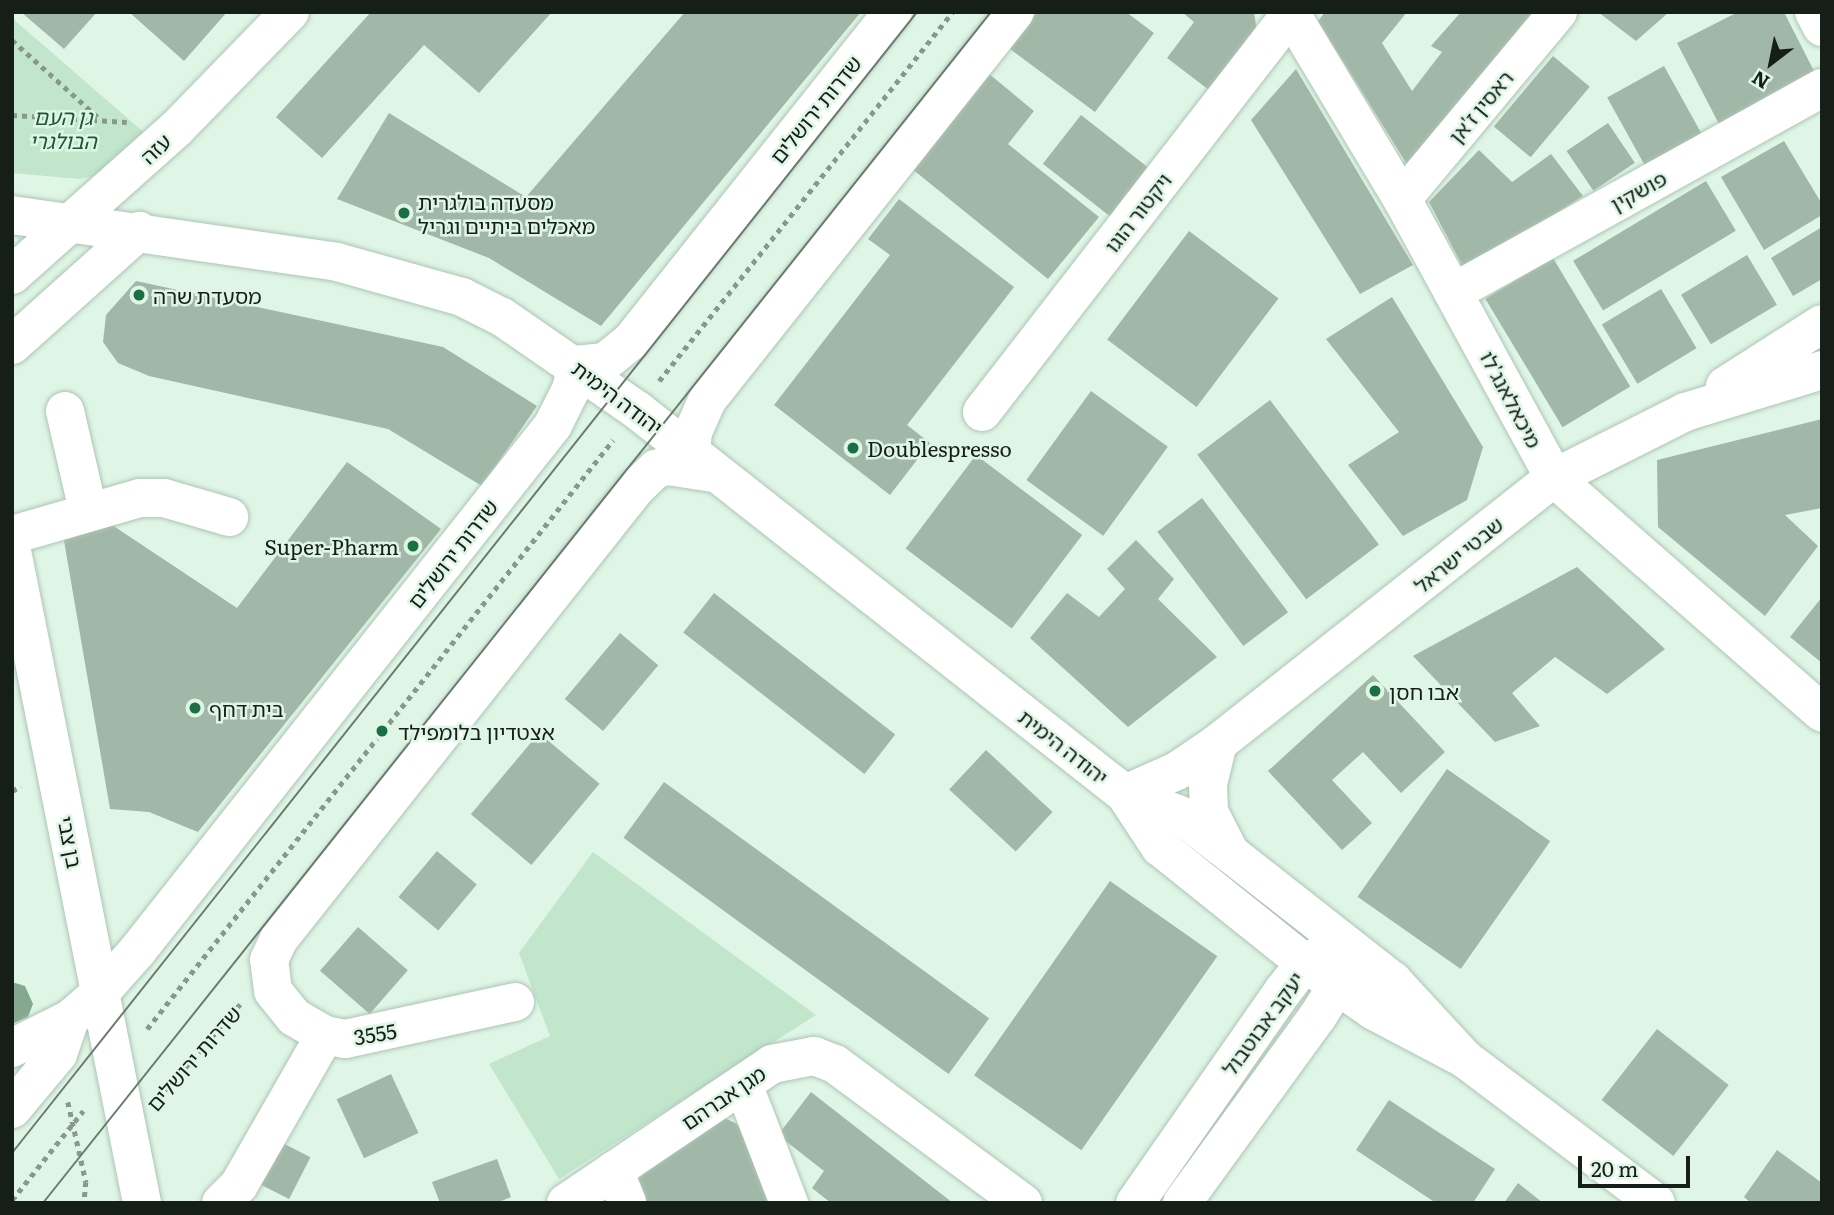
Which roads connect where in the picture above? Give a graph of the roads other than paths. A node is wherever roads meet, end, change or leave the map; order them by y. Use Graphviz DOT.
graph roads {
  1 [pos="290,12"];
  2 [pos="893,12"];
  3 [pos="1015,12"];
  4 [pos="1558,12"];
  5 [pos="1814,12"];
  6 [pos="1291,13"];
  7 [pos="1822,27"];
  8 [pos="1822,88"];
  9 [pos="1402,199"];
  10 [pos="12,215"];
  11 [pos="72,221"];
  12 [pos="139,231"];
  13 [pos="12,275"];
  14 [pos="1454,292"];
  15 [pos="1822,324"];
  16 [pos="12,345"];
  17 [pos="575,365"];
  18 [pos="1822,370"];
  19 [pos="65,411"];
  20 [pos="982,412"];
  21 [pos="1685,412"];
  22 [pos="704,464"];
  23 [pos="1554,478"];
  24 [pos="88,511"];
  25 [pos="229,517"];
  26 [pos="12,535"];
  27 [pos="12,551"];
  28 [pos="1822,713"];
  29 [pos="1218,743"];
  30 [pos="1125,794"];
  31 [pos="1231,854"];
  32 [pos="1345,942"];
  33 [pos="1305,963"];
  34 [pos="1336,987"];
  35 [pos="100,993"];
  36 [pos="514,1002"];
  37 [pos="325,1035"];
  38 [pos="64,1036"];
  39 [pos="12,1048"];
  40 [pos="1465,1059"];
  41 [pos="743,1084"];
  42 [pos="12,1110"];
  43 [pos="620,1186"];
  44 [pos="142,1203"];
  45 [pos="221,1203"];
  46 [pos="566,1203"];
  47 [pos="789,1203"];
  48 [pos="1023,1203"];
  49 [pos="1135,1203"];
  50 [pos="1182,1203"];
  51 [pos="1656,1203"];
  1 -- 11 [label="street, עזה"];
  2 -- 17 [label="street, שדרות ירושלים"];
  3 -- 22 [label="street"];
  4 -- 9 [label="street, ראסין ז'אן"];
  5 -- 7 [label="street"];
  6 -- 9 [label="street, מיכאלאנג'לו"];
  6 -- 20 [label="street, ויקטור הוגו"];
  8 -- 14 [label="street, פושקין"];
  9 -- 14 [label="street, מיכאלאנג'לו"];
  10 -- 11 [label="street, יהודה הימית"];
  11 -- 12 [label="street, יהודה הימית"];
  11 -- 13 [label="street, עזה"];
  12 -- 16 [label="street"];
  12 -- 17 [label="street, יהודה הימית"];
  14 -- 23 [label="street, מיכאלאנג'לו"];
  15 -- 21 [label="street"];
  17 -- 22 [label="street, יהודה הימית"];
  17 -- 35 [label="street, שדרות ירושלים"];
  18 -- 21 [label="street, שבטי ישראל"];
  19 -- 24 [label="street"];
  21 -- 23 [label="street, שבטי ישראל"];
  22 -- 30 [label="street, יהודה הימית"];
  22 -- 37 [label="street, 3555"];
  23 -- 28 [label="street, מיכאלאנג'לו"];
  23 -- 29 [label="street, שבטי ישראל"];
  24 -- 25 [label="street"];
  24 -- 26 [label="street"];
  27 -- 35 [label="street, בן צבי"];
  29 -- 30 [label="street, שבטי ישראל"];
  29 -- 31 [label="street"];
  30 -- 31 [label="street, יהודה הימית"];
  30 -- 33 [label="street, יהודה הימית"];
  31 -- 32 [label="street, יהודה הימית"];
  32 -- 33 [label="street, יעקב אבוטבול"];
  32 -- 34 [label="street, יעקב אבוטבול"];
  32 -- 40 [label="street, יהודה הימית"];
  33 -- 34 [label="street, יהודה הימית"];
  33 -- 49 [label="street, יעקב אבוטבול"];
  34 -- 40 [label="street, יהודה הימית"];
  34 -- 50 [label="street, יעקב אבוטבול"];
  35 -- 38 [label="street, שדרות ירושלים"];
  35 -- 44 [label="street, בן צבי"];
  36 -- 37 [label="street, 3555"];
  37 -- 45 [label="street"];
  38 -- 39 [label="street"];
  38 -- 42 [label="street, שדרות ירושלים"];
  40 -- 51 [label="street, יהודה הימית"];
  41 -- 43 [label="street, מגן אברהם"];
  41 -- 47 [label="street"];
  41 -- 48 [label="street, מגן אברהם"];
  43 -- 46 [label="street, מגן אברהם"];
}
